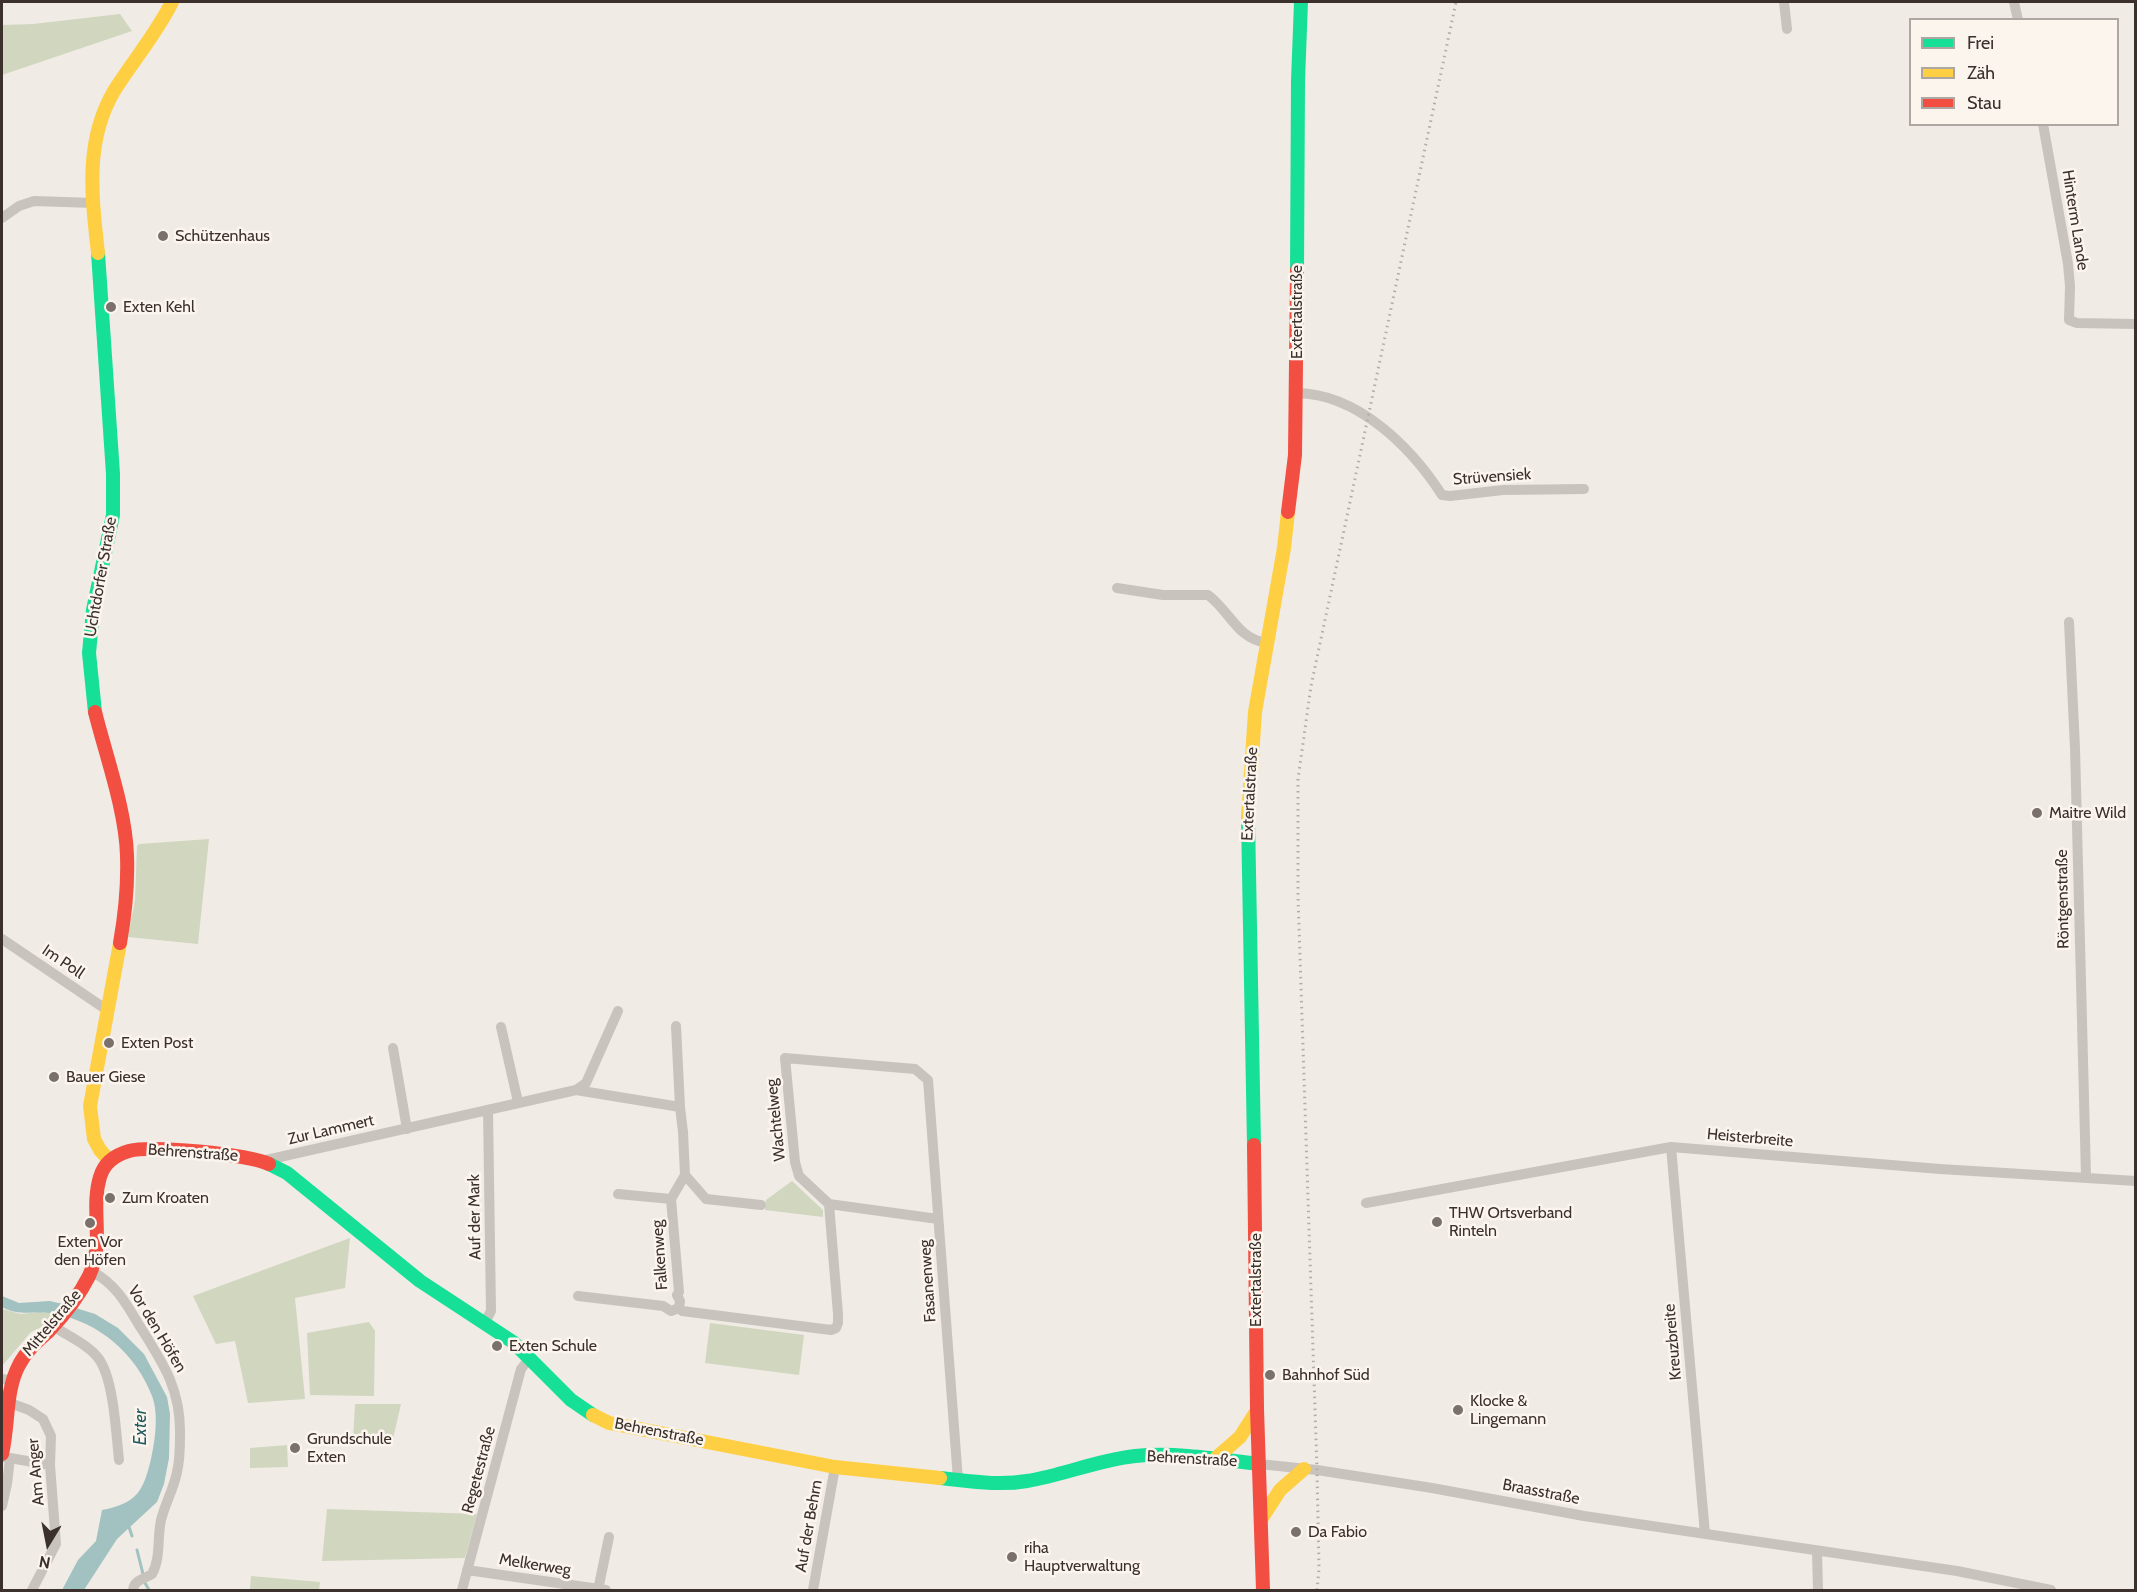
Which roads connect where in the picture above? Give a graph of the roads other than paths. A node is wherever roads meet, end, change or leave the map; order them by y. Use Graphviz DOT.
graph roads {
  1 [pos="172,2"];
  2 [pos="1301,2"];
  3 [pos="1784,2"];
  4 [pos="2014,2"];
  5 [pos="2018,18"];
  6 [pos="1787,29"];
  7 [pos="2043,126"];
  8 [pos="94,203"];
  9 [pos="2,218"];
  10 [pos="2136,324"];
  11 [pos="1297,393"];
  12 [pos="1584,489"];
  13 [pos="1117,588"];
  14 [pos="2070,622"];
  15 [pos="1267,643"];
  16 [pos="2,939"];
  17 [pos="107,1010"];
  18 [pos="618,1011"];
  19 [pos="676,1026"];
  20 [pos="501,1027"];
  21 [pos="393,1048"];
  22 [pos="928,1080"];
  23 [pos="576,1090"];
  24 [pos="518,1102"];
  25 [pos="680,1107"];
  26 [pos="488,1110"];
  27 [pos="407,1129"];
  28 [pos="1671,1147"];
  29 [pos="110,1161"];
  30 [pos="262,1161"];
  31 [pos="685,1175"];
  32 [pos="2086,1176"];
  33 [pos="2136,1181"];
  34 [pos="618,1194"];
  35 [pos="671,1199"];
  36 [pos="1366,1203"];
  37 [pos="829,1204"];
  38 [pos="761,1205"];
  39 [pos="938,1219"];
  40 [pos="91,1271"];
  41 [pos="578,1296"];
  42 [pos="679,1308"];
  43 [pos="485,1322"];
  44 [pos="53,1326"];
  45 [pos="529,1359"];
  46 [pos="8,1380"];
  47 [pos="10,1403"];
  48 [pos="1257,1409"];
  49 [pos="4,1456"];
  50 [pos="1215,1458"];
  51 [pos="119,1460"];
  52 [pos="1259,1464"];
  53 [pos="50,1465"];
  54 [pos="835,1467"];
  55 [pos="1304,1469"];
  56 [pos="958,1480"];
  57 [pos="2,1506"];
  58 [pos="1261,1520"];
  59 [pos="1704,1534"];
  60 [pos="609,1537"];
  61 [pos="1817,1551"];
  62 [pos="467,1570"];
  63 [pos="140,1582"];
  64 [pos="32,1590"];
  65 [pos="462,1590"];
  66 [pos="602,1590"];
  67 [pos="813,1590"];
  68 [pos="1263,1590"];
  69 [pos="1818,1590"];
  70 [pos="2051,1590"];
  1 -- 8 [label="main road, Uchtdorfer Straße"];
  2 -- 11 [label="main road, Extertalstraße"];
  3 -- 6 [label="street"];
  4 -- 5 [label="street"];
  7 -- 10 [label="street, Hinterm Lande"];
  8 -- 9 [label="street"];
  8 -- 17 [label="main road, Uchtdorfer Straße"];
  11 -- 12 [label="street, Strüvensiek"];
  11 -- 15 [label="main road, Extertalstraße"];
  13 -- 15 [label="street"];
  14 -- 32 [label="street, Röntgenstraße"];
  15 -- 48 [label="main road, Extertalstraße"];
  16 -- 17 [label="street, Im Poll"];
  17 -- 29 [label="main road, Uchtdorfer Straße"];
  18 -- 23 [label="street"];
  19 -- 25 [label="street"];
  20 -- 24 [label="street"];
  21 -- 27 [label="street"];
  22 -- 37 [label="street, Wachtelweg"];
  22 -- 39 [label="street, Fasanenweg"];
  23 -- 24 [label="street, Zur Lammert"];
  23 -- 25 [label="street"];
  24 -- 26 [label="street, Zur Lammert"];
  25 -- 31 [label="street"];
  26 -- 27 [label="street, Zur Lammert"];
  26 -- 43 [label="street, Auf der Mark"];
  27 -- 30 [label="street, Zur Lammert"];
  28 -- 32 [label="street, Heisterbreite"];
  28 -- 36 [label="street, Heisterbreite"];
  28 -- 59 [label="street, Kreuzbreite"];
  29 -- 30 [label="main road, Behrenstraße"];
  29 -- 40 [label="main road, Mittelstraße"];
  30 -- 43 [label="main road, Behrenstraße"];
  31 -- 35 [label="street, Falkenweg"];
  31 -- 38 [label="street"];
  32 -- 33 [label="street, Heisterbreite"];
  34 -- 35 [label="street, Falkenweg"];
  35 -- 42 [label="street, Falkenweg"];
  37 -- 39 [label="street"];
  37 -- 42 [label="street, Falkenweg"];
  39 -- 56 [label="street, Fasanenweg"];
  40 -- 44 [label="main road, Mittelstraße"];
  40 -- 63 [label="street, Vor den Höfen"];
  41 -- 42 [label="street, Falkenweg"];
  43 -- 45 [label="main road, Behrenstraße"];
  44 -- 46 [label="main road, Mittelstraße"];
  44 -- 51 [label="street"];
  45 -- 54 [label="main road, Behrenstraße"];
  45 -- 62 [label="street, Regetestraße"];
  46 -- 47 [label="main road, Mittelstraße"];
  47 -- 49 [label="main road, Mittelstraße"];
  47 -- 53 [label="street, Am Anger"];
  48 -- 50 [label="main road"];
  48 -- 52 [label="main road, Extertalstraße"];
  49 -- 53 [label="street"];
  49 -- 57 [label="street"];
  50 -- 52 [label="main road, Behrenstraße"];
  50 -- 56 [label="main road, Behrenstraße"];
  52 -- 55 [label="street, Braasstraße"];
  52 -- 58 [label="main road, Extertalstraße"];
  53 -- 64 [label="street, Am Anger"];
  54 -- 56 [label="main road, Behrenstraße"];
  54 -- 67 [label="street, Auf der Behrn"];
  55 -- 58 [label="main road"];
  55 -- 59 [label="street, Braasstraße"];
  58 -- 68 [label="main road, Extertalstraße"];
  59 -- 61 [label="street, Braasstraße"];
  60 -- 66 [label="street, Melkerweg"];
  61 -- 69 [label="street"];
  61 -- 70 [label="street, Braasstraße"];
  62 -- 65 [label="street, Regetestraße"];
  62 -- 66 [label="street, Melkerweg"];
}
